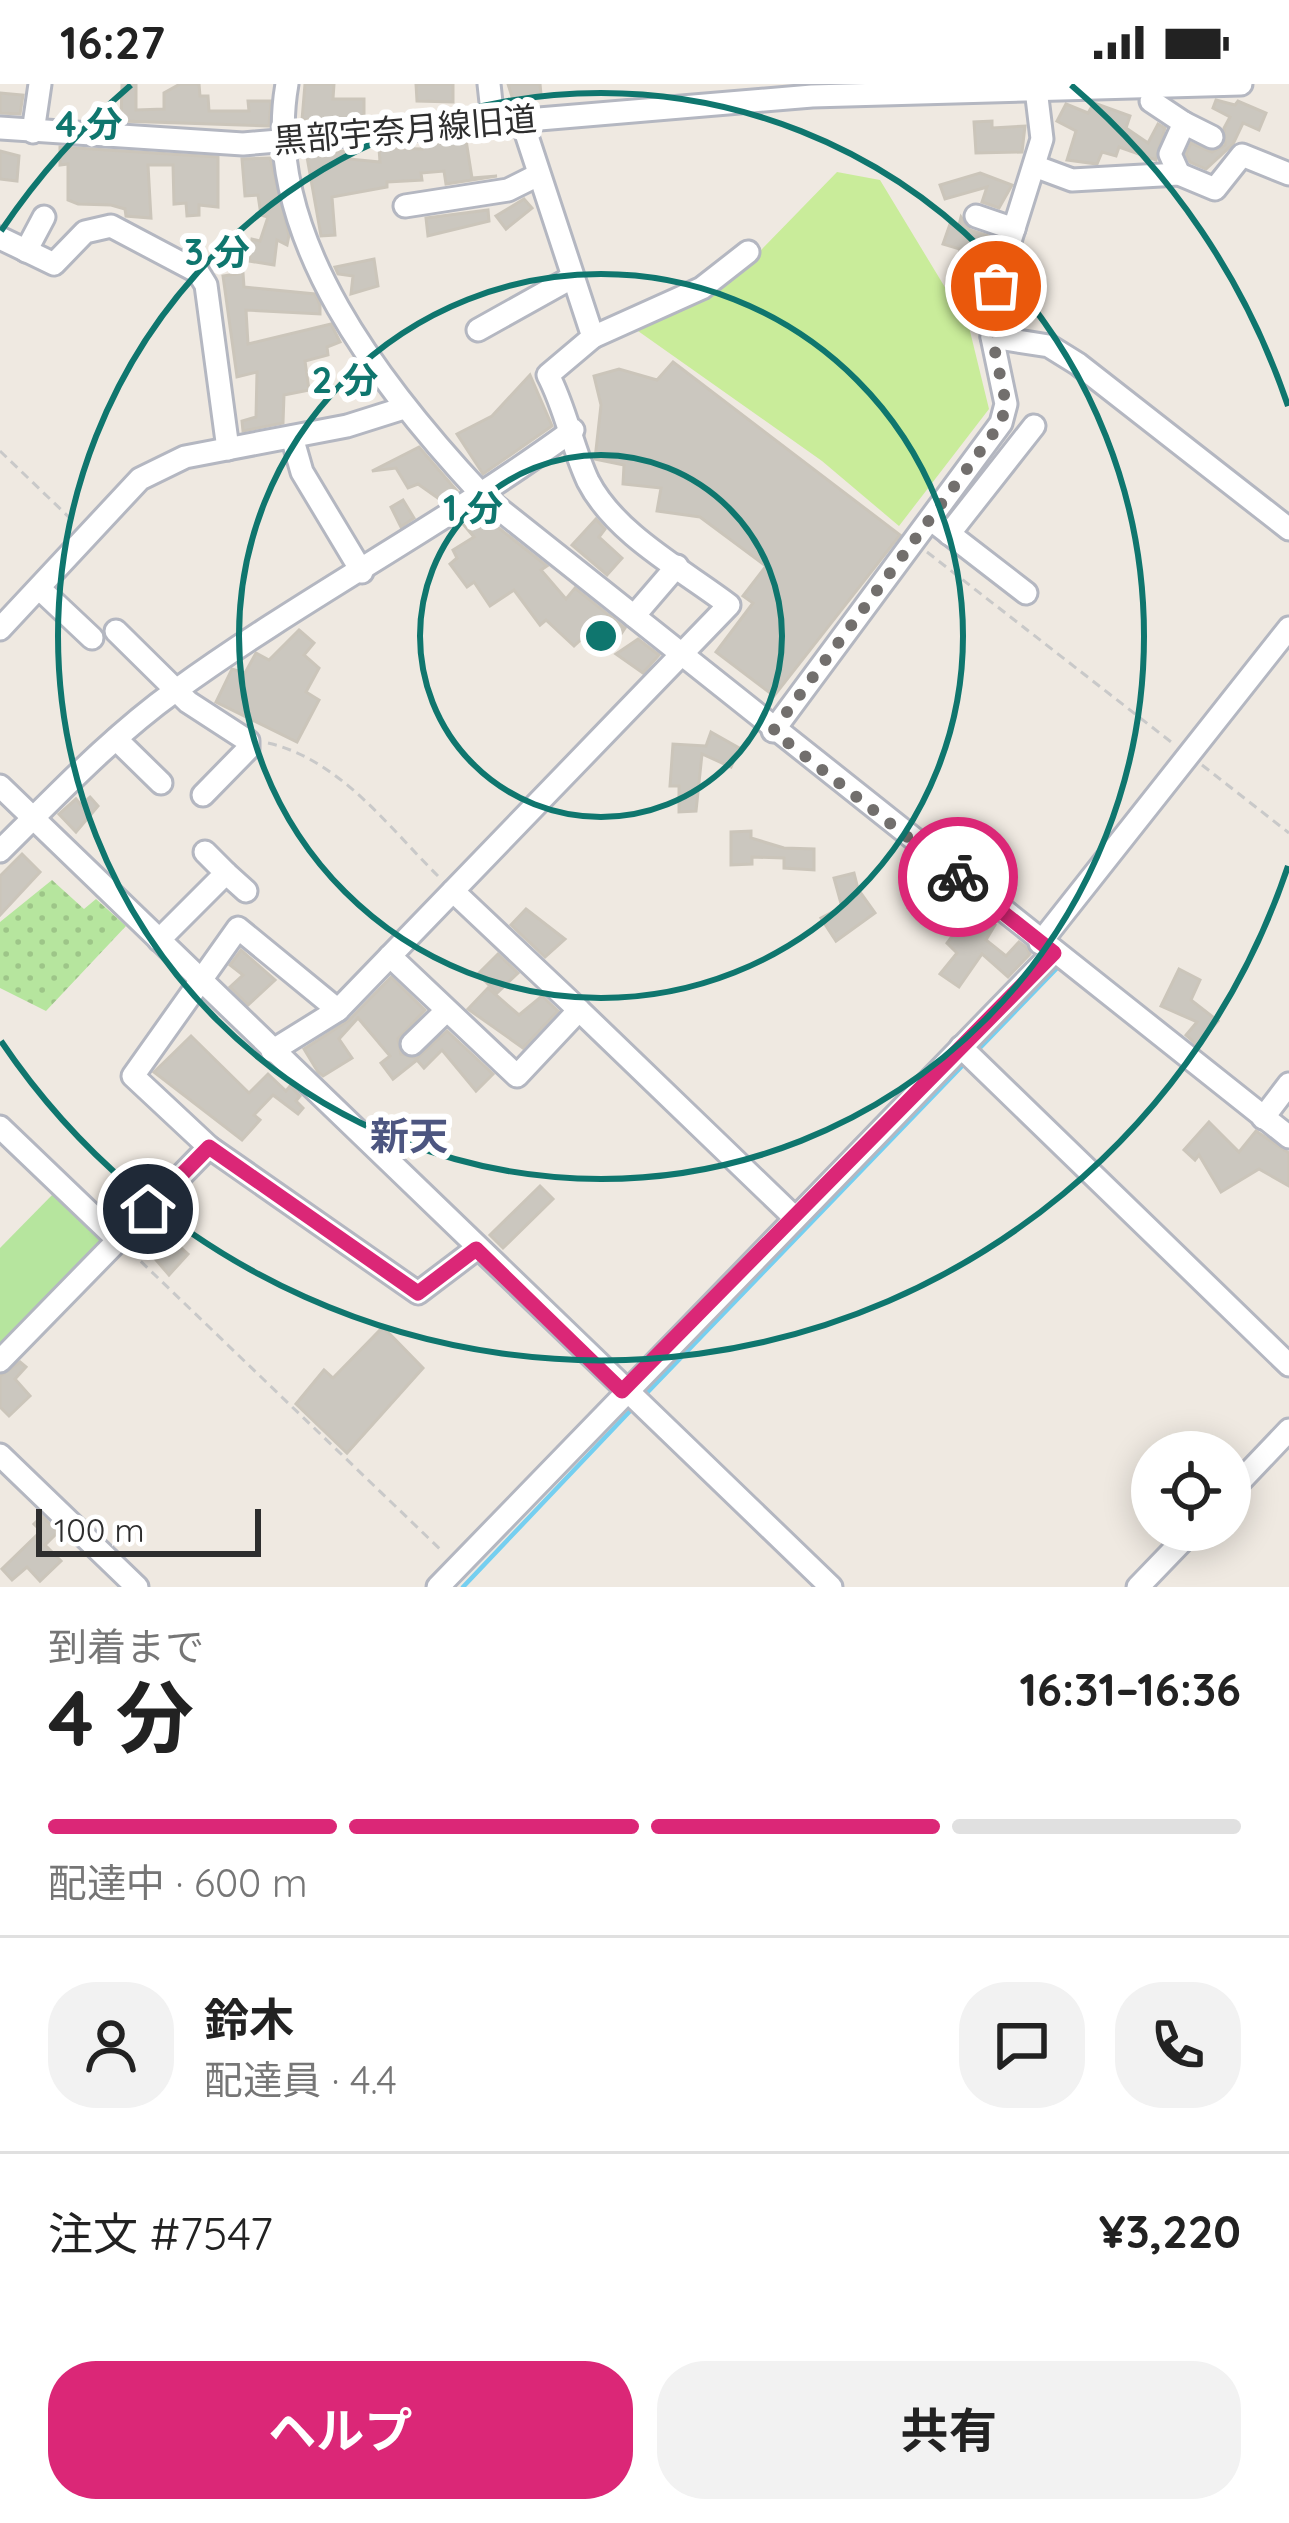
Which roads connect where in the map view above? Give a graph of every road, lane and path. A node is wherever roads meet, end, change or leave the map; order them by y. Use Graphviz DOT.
graph roads {
  1 [pos="40,84"];
  2 [pos="286,84"];
  3 [pos="489,84"];
  4 [pos="1241,84"];
  5 [pos="1026,88"];
  6 [pos="1146,91"];
  7 [pos="765,92"];
  8 [pos="521,118"];
  9 [pos="493,121"];
  10 [pos="1184,123"];
  11 [pos="0,128"];
  12 [pos="33,132"];
  13 [pos="1212,137"];
  14 [pos="280,141"];
  15 [pos="1037,167"];
  16 [pos="1179,174"];
  17 [pos="1289,174"];
  18 [pos="538,175"];
  19 [pos="405,206"];
  20 [pos="976,216"];
  21 [pos="44,217"];
  22 [pos="1014,229"];
  23 [pos="0,238"];
  24 [pos="26,251"];
  25 [pos="748,252"];
  26 [pos="573,277"];
  27 [pos="478,330"];
  28 [pos="593,337"];
  29 [pos="992,337"];
  30 [pos="404,407"];
  31 [pos="1034,426"];
  32 [pos="573,430"];
  33 [pos="292,437"];
  34 [pos="228,449"];
  35 [pos="0,452"];
  36 [pos="483,496"];
  37 [pos="941,527"];
  38 [pos="1289,529"];
  39 [pos="89,536"];
  40 [pos="916,543"];
  41 [pos="677,566"];
  42 [pos="362,572"];
  43 [pos="41,590"];
  44 [pos="1026,593"];
  45 [pos="634,616"];
  46 [pos="1289,628"];
  47 [pos="0,629"];
  48 [pos="116,631"];
  49 [pos="92,638"];
  50 [pos="681,656"];
  51 [pos="178,689"];
  52 [pos="773,731"];
  53 [pos="116,739"];
  54 [pos="248,741"];
  55 [pos="1189,755"];
  56 [pos="161,784"];
  57 [pos="0,786"];
  58 [pos="203,795"];
  59 [pos="34,818"];
  60 [pos="1289,833"];
  61 [pos="0,851"];
  62 [pos="205,853"];
  63 [pos="226,873"];
  64 [pos="245,891"];
  65 [pos="453,891"];
  66 [pos="159,940"];
  67 [pos="1047,948"];
  68 [pos="390,956"];
  69 [pos="198,979"];
  70 [pos="338,1010"];
  71 [pos="579,1010"];
  72 [pos="446,1011"];
  73 [pos="412,1045"];
  74 [pos="961,1048"];
  75 [pos="272,1051"];
  76 [pos="1289,1084"];
  77 [pos="1263,1118"];
  78 [pos="0,1127"];
  79 [pos="1289,1137"];
  80 [pos="209,1147"];
  81 [pos="794,1217"];
  82 [pos="118,1240"];
  83 [pos="476,1249"];
  84 [pos="0,1361"];
  85 [pos="1289,1364"];
  86 [pos="622,1391"];
  87 [pos="1289,1430"];
  88 [pos="0,1455"];
  89 [pos="1251,1470"];
  90 [pos="1173,1551"];
  91 [pos="458,1566"];
  92 [pos="137,1587"];
  93 [pos="438,1587"];
  94 [pos="831,1587"];
  95 [pos="1138,1587"];
  1 -- 12 [label="street"];
  2 -- 14 [label="street"];
  3 -- 9 [label="street"];
  4 -- 6 [label="street, 黒部宇奈月線旧道"];
  5 -- 6 [label="street, 黒部宇奈月線旧道"];
  5 -- 7 [label="street, 黒部宇奈月線旧道"];
  5 -- 15 [label="street"];
  6 -- 10 [label="street"];
  7 -- 8 [label="street, 黒部宇奈月線旧道"];
  8 -- 9 [label="street, 黒部宇奈月線旧道"];
  8 -- 18 [label="street"];
  9 -- 14 [label="street, 黒部宇奈月線旧道"];
  10 -- 13 [label="street"];
  10 -- 16 [label="street"];
  11 -- 12 [label="street, 黒部宇奈月線旧道"];
  12 -- 14 [label="street, 黒部宇奈月線旧道"];
  14 -- 30 [label="street"];
  15 -- 16 [label="street"];
  15 -- 22 [label="street"];
  16 -- 17 [label="street"];
  18 -- 19 [label="street"];
  18 -- 26 [label="street"];
  20 -- 22 [label="street"];
  21 -- 24 [label="street"];
  22 -- 29 [label="street"];
  23 -- 24 [label="street"];
  24 -- 34 [label="street"];
  25 -- 28 [label="street"];
  26 -- 27 [label="street"];
  26 -- 28 [label="street"];
  28 -- 32 [label="street"];
  29 -- 37 [label="street"];
  29 -- 38 [label="street"];
  30 -- 33 [label="street"];
  30 -- 36 [label="street"];
  31 -- 37 [label="street"];
  32 -- 36 [label="street"];
  32 -- 41 [label="street"];
  33 -- 34 [label="street"];
  33 -- 42 [label="street"];
  34 -- 39 [label="street"];
  35 -- 39 [label="path"];
  36 -- 42 [label="street"];
  36 -- 45 [label="street"];
  37 -- 40 [label="street"];
  37 -- 44 [label="street"];
  39 -- 43 [label="street"];
  40 -- 52 [label="street"];
  40 -- 55 [label="path"];
  41 -- 45 [label="street"];
  41 -- 50 [label="street"];
  42 -- 51 [label="street"];
  43 -- 47 [label="street"];
  43 -- 49 [label="street"];
  45 -- 50 [label="street"];
  46 -- 55 [label="street"];
  48 -- 51 [label="street"];
  50 -- 52 [label="street"];
  50 -- 65 [label="street"];
  51 -- 53 [label="street"];
  51 -- 54 [label="street"];
  52 -- 67 [label="street"];
  53 -- 56 [label="street"];
  53 -- 59 [label="street"];
  54 -- 58 [label="street"];
  54 -- 65 [label="path"];
  55 -- 60 [label="path"];
  55 -- 67 [label="street"];
  57 -- 59 [label="street"];
  59 -- 61 [label="street"];
  59 -- 66 [label="street"];
  62 -- 63 [label="street"];
  63 -- 64 [label="street"];
  63 -- 66 [label="street"];
  65 -- 68 [label="street"];
  65 -- 71 [label="street"];
  66 -- 69 [label="street"];
  67 -- 74 [label="street"];
  67 -- 77 [label="street"];
  68 -- 70 [label="street"];
  68 -- 72 [label="street"];
  69 -- 70 [label="street"];
  69 -- 75 [label="street"];
  69 -- 80 [label="street"];
  70 -- 75 [label="street"];
  71 -- 72 [label="street"];
  71 -- 81 [label="street"];
  72 -- 73 [label="street"];
  74 -- 81 [label="street"];
  74 -- 85 [label="street"];
  75 -- 83 [label="street"];
  76 -- 77 [label="street"];
  77 -- 79 [label="street"];
  78 -- 82 [label="street"];
  80 -- 82 [label="street"];
  80 -- 83 [label="street"];
  81 -- 86 [label="street"];
  82 -- 84 [label="street"];
  82 -- 91 [label="path"];
  83 -- 86 [label="street"];
  86 -- 91 [label="street"];
  86 -- 94 [label="street"];
  87 -- 89 [label="street"];
  88 -- 92 [label="street"];
  90 -- 95 [label="street"];
  91 -- 93 [label="street"];
}
